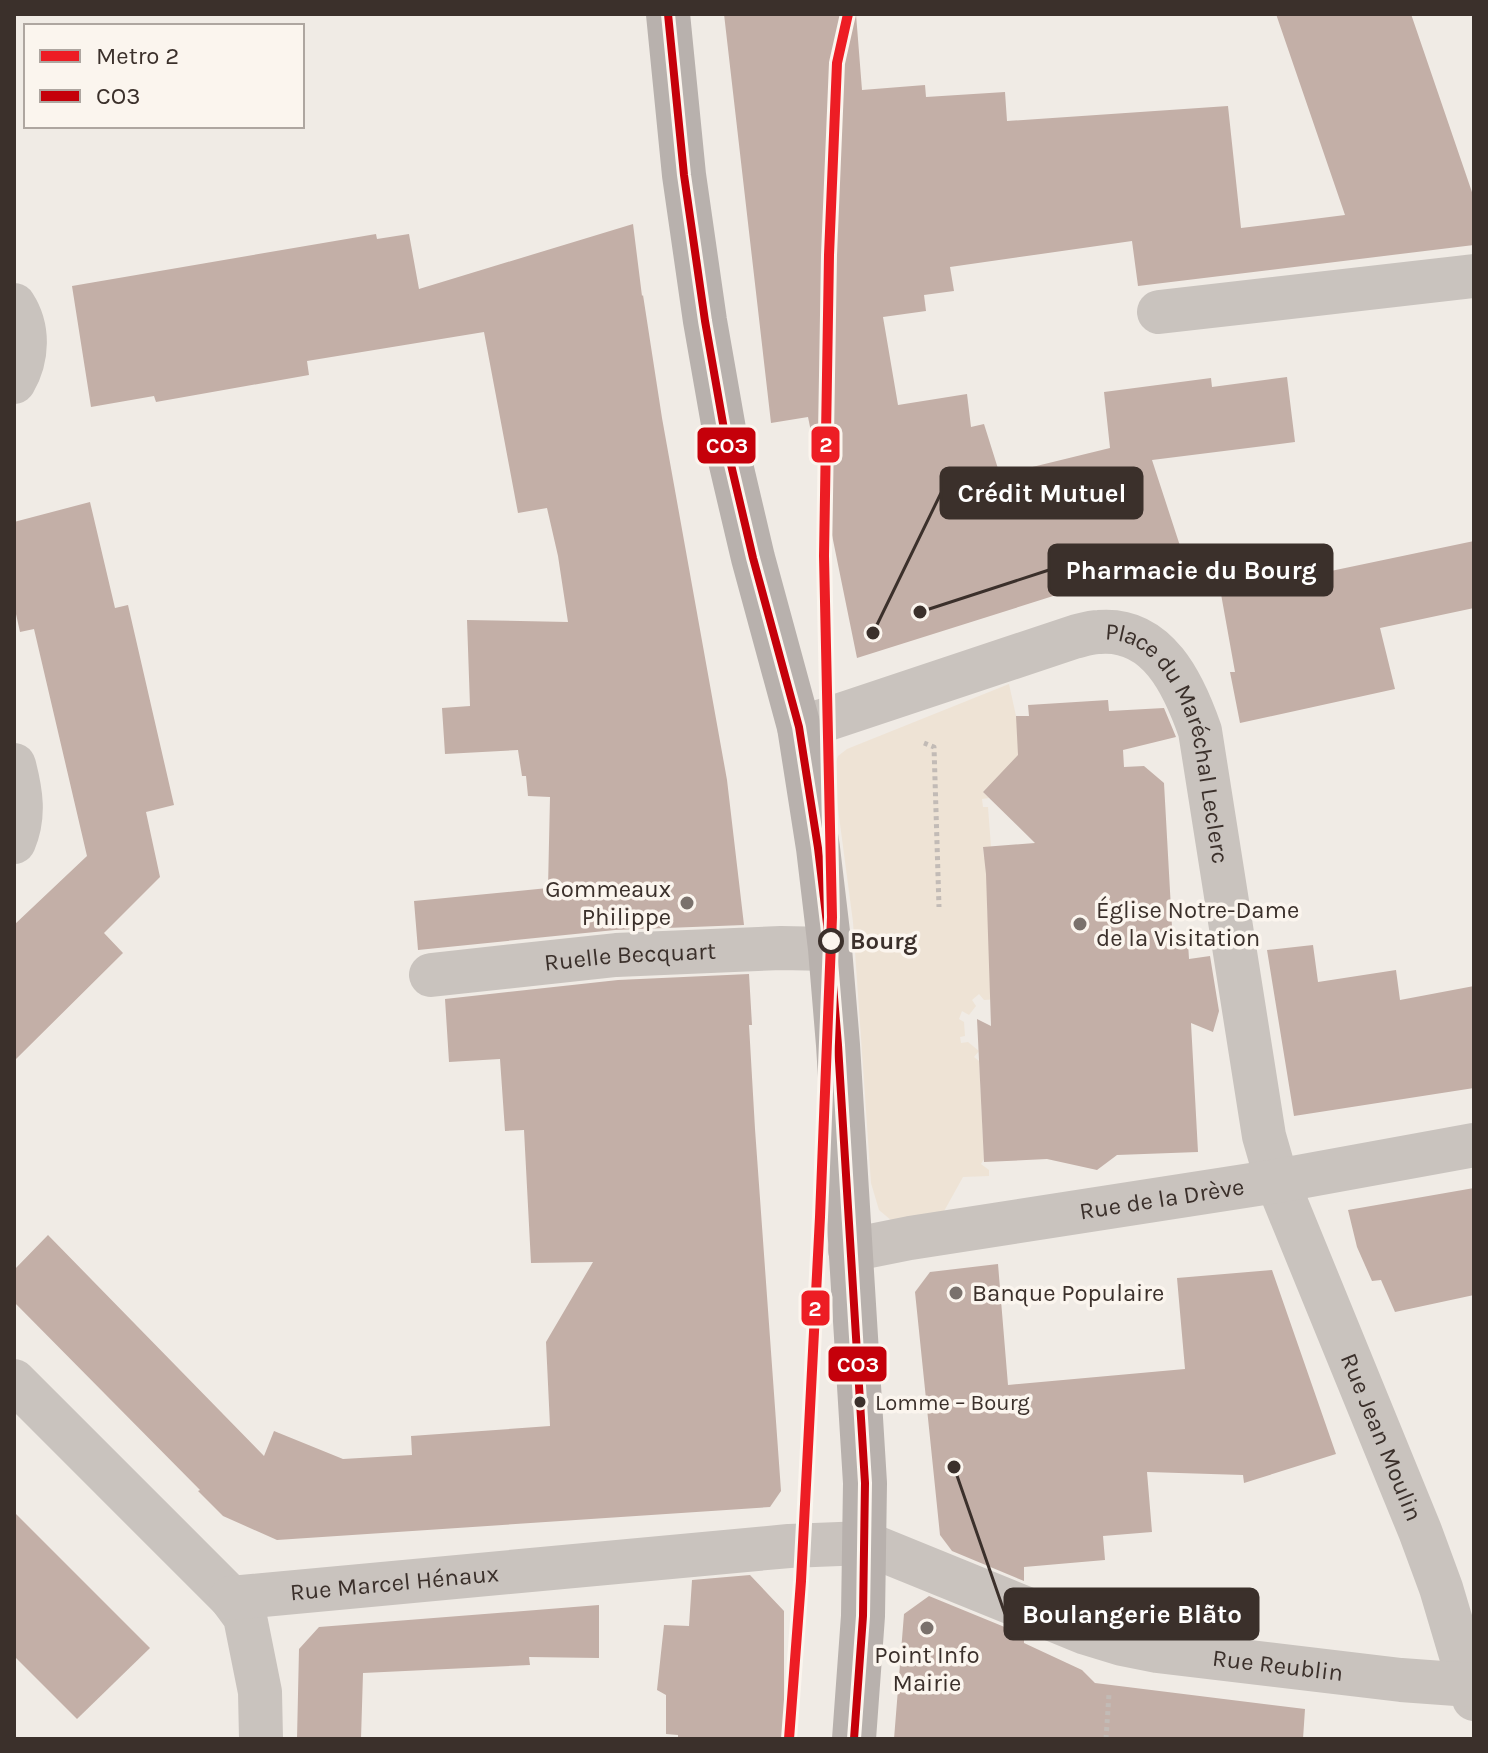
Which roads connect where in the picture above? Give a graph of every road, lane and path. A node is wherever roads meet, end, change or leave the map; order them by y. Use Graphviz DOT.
graph roads {
  1 [pos="668,14"];
  2 [pos="1474,276"];
  3 [pos="14,305"];
  4 [pos="1159,312"];
  5 [pos="14,382"];
  6 [pos="799,727"];
  7 [pos="921,741"];
  8 [pos="14,765"];
  9 [pos="14,842"];
  10 [pos="939,907"];
  11 [pos="830,949"];
  12 [pos="431,975"];
  13 [pos="1474,1145"];
  14 [pos="1277,1181"];
  15 [pos="850,1250"];
  16 [pos="14,1381"];
  17 [pos="865,1543"];
  18 [pos="231,1598"];
  19 [pos="1472,1692"];
  20 [pos="1109,1693"];
  21 [pos="261,1739"];
  22 [pos="854,1739"];
  23 [pos="1106,1739"];
  1 -- 6 [label="main road"];
  2 -- 4 [label="street"];
  3 -- 5 [label="street"];
  6 -- 11 [label="main road"];
  6 -- 14 [label="street, Place du Maréchal Leclerc"];
  7 -- 10 [label="path"];
  8 -- 9 [label="street"];
  11 -- 12 [label="street, Ruelle Becquart"];
  11 -- 15 [label="main road"];
  13 -- 14 [label="street, Rue de la Drève"];
  14 -- 15 [label="street, Rue de la Drève"];
  14 -- 19 [label="street, Rue Jean Moulin"];
  15 -- 17 [label="main road"];
  16 -- 18 [label="street"];
  17 -- 18 [label="street, Rue Marcel Hénaux"];
  17 -- 19 [label="street, Rue Reublin"];
  17 -- 22 [label="main road"];
  18 -- 21 [label="street"];
  20 -- 23 [label="path"];
}
